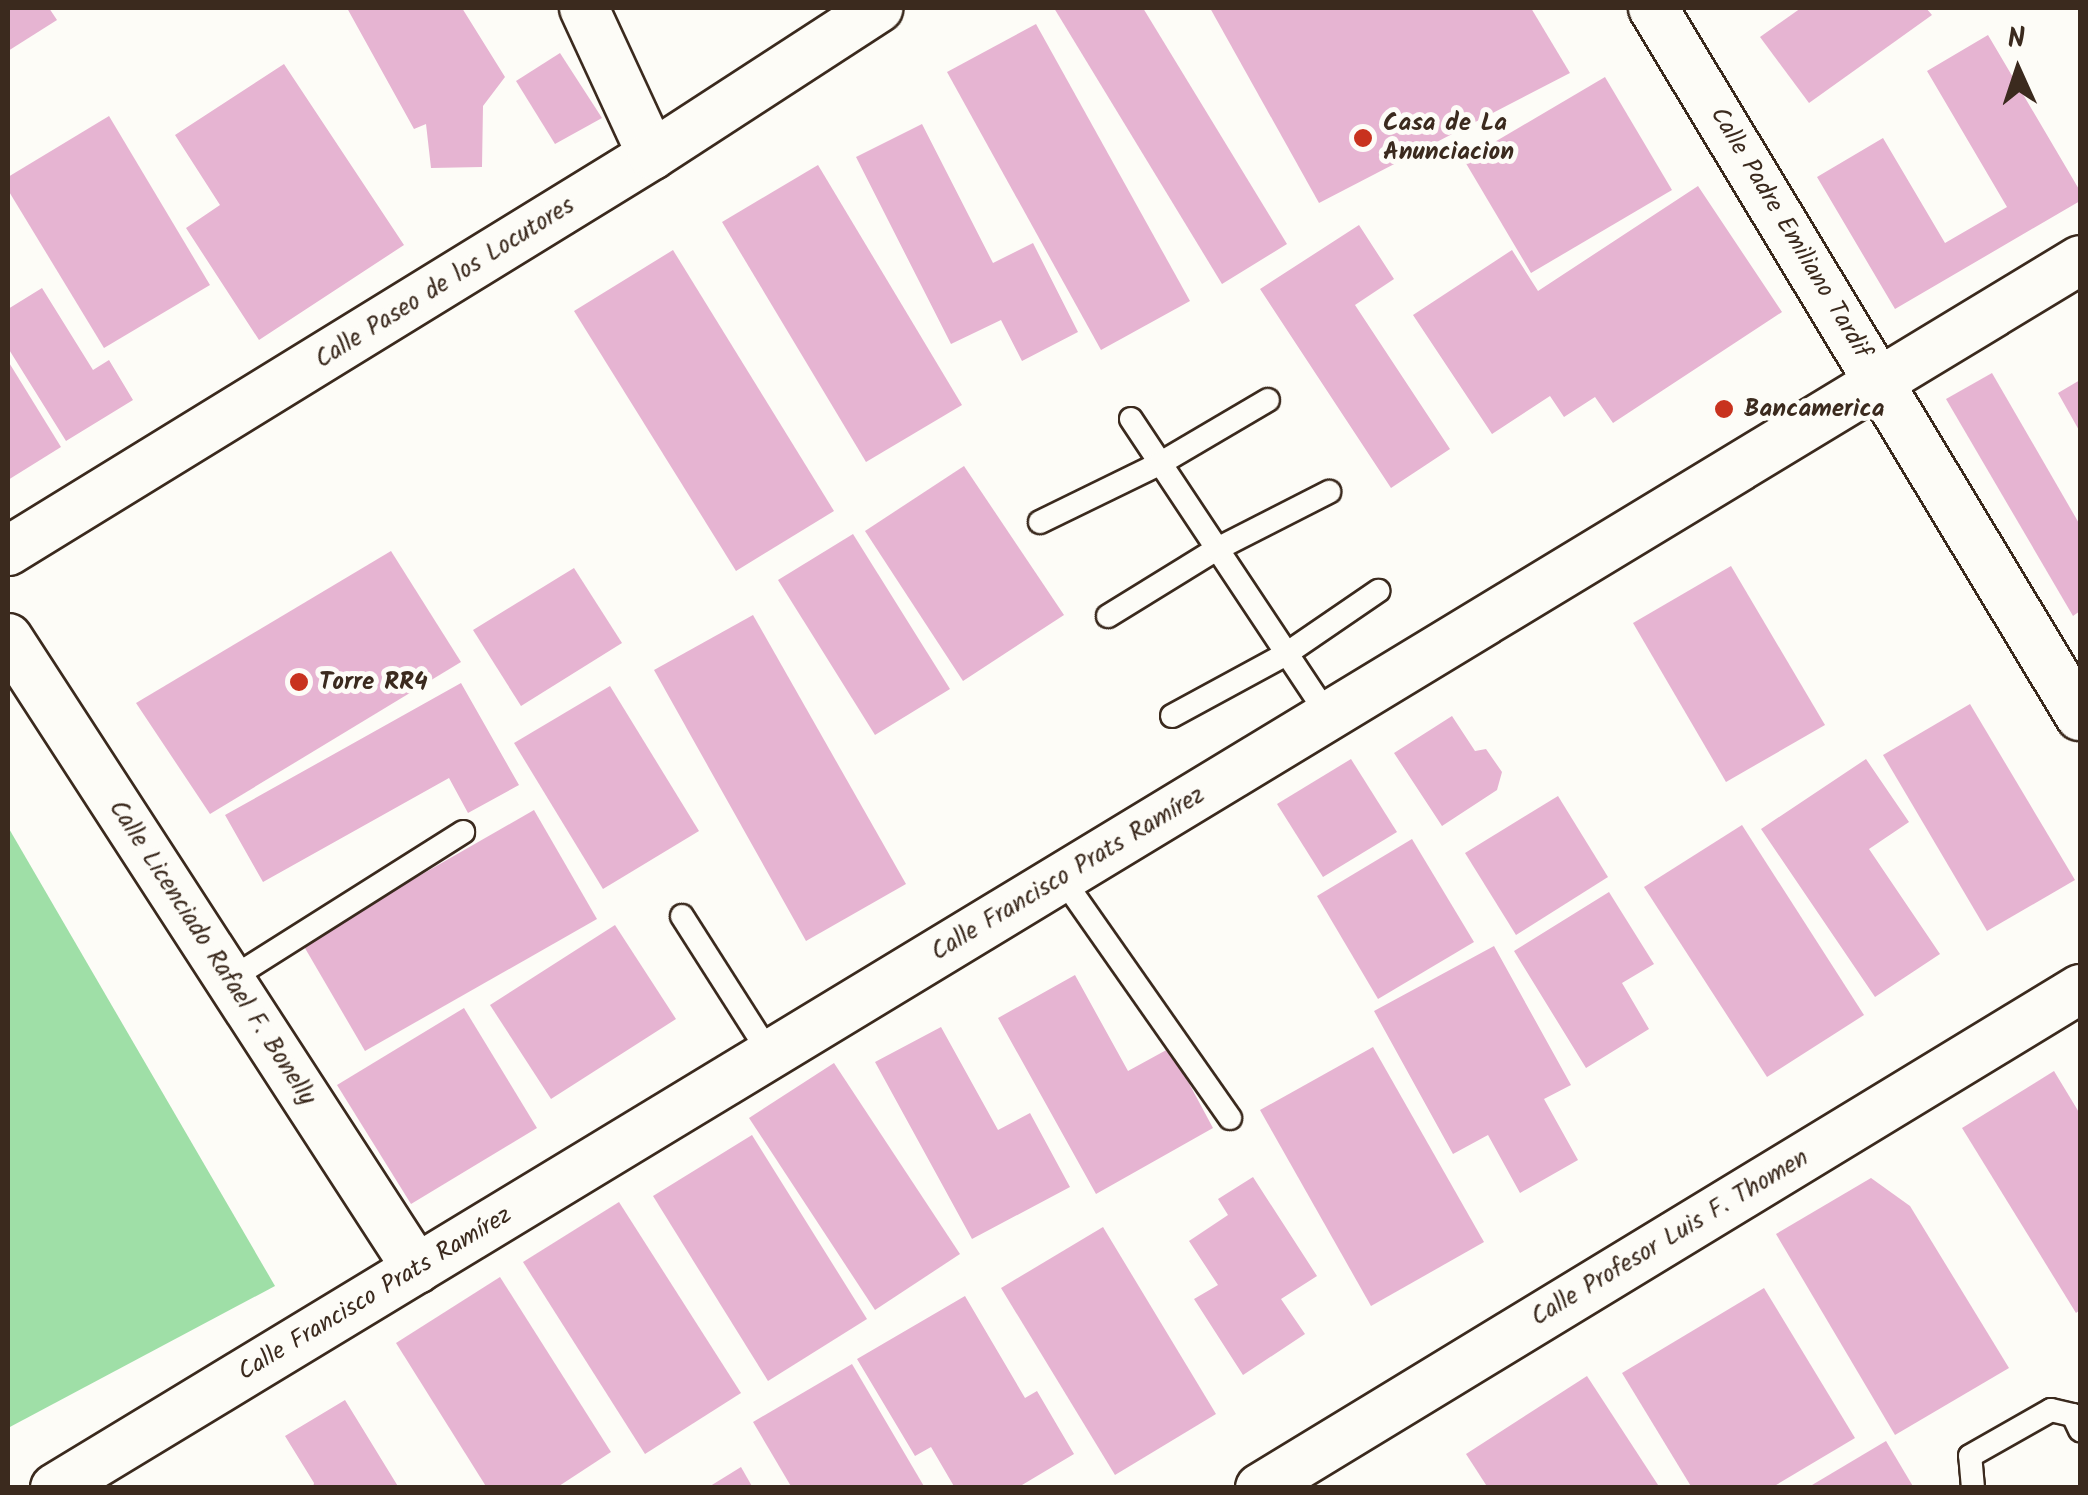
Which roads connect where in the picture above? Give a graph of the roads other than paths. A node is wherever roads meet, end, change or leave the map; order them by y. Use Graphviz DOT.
graph roads {
  1 [pos="584,8"];
  2 [pos="878,8"];
  3 [pos="1653,8"];
  4 [pos="652,156"];
  5 [pos="2080,260"];
  6 [pos="1880,381"];
  7 [pos="1268,400"];
  8 [pos="1131,419"];
  9 [pos="1160,463"];
  10 [pos="1329,492"];
  11 [pos="1040,522"];
  12 [pos="1217,549"];
  13 [pos="8,551"];
  14 [pos="1378,591"];
  15 [pos="1108,616"];
  16 [pos="8,638"];
  17 [pos="1286,654"];
  18 [pos="1172,716"];
  19 [pos="1328,716"];
  20 [pos="2080,716"];
  21 [pos="463,832"];
  22 [pos="1062,878"];
  23 [pos="682,916"];
  24 [pos="229,980"];
  25 [pos="2080,989"];
  26 [pos="770,1054"];
  27 [pos="1230,1118"];
  28 [pos="416,1268"];
  29 [pos="2080,1430"];
  30 [pos="55,1488"];
  31 [pos="1260,1488"];
  32 [pos="1973,1488"];
  1 -- 4 [label="street"];
  2 -- 4 [label="street, Calle Paseo de los Locutores"];
  3 -- 6 [label="street, Calle Padre Emiliano Tardif"];
  4 -- 13 [label="street, Calle Paseo de los Locutores"];
  5 -- 6 [label="street, Calle Francisco Prats Ramírez"];
  6 -- 19 [label="street, Calle Francisco Prats Ramírez"];
  6 -- 20 [label="street, Calle Padre Emiliano Tardif"];
  7 -- 9 [label="lane"];
  8 -- 9 [label="lane"];
  9 -- 11 [label="lane"];
  9 -- 12 [label="lane"];
  10 -- 12 [label="lane"];
  12 -- 15 [label="lane"];
  12 -- 17 [label="lane"];
  14 -- 17 [label="lane"];
  16 -- 24 [label="street, Calle Licenciado Rafael F. Bonelly"];
  17 -- 18 [label="lane"];
  17 -- 19 [label="lane"];
  19 -- 22 [label="street, Calle Francisco Prats Ramírez"];
  21 -- 24 [label="lane"];
  22 -- 26 [label="street, Calle Francisco Prats Ramírez"];
  22 -- 27 [label="lane"];
  23 -- 26 [label="lane"];
  24 -- 28 [label="street, Calle Licenciado Rafael F. Bonelly"];
  25 -- 31 [label="street, Calle Profesor Luis F. Thomen"];
  26 -- 28 [label="street, Calle Francisco Prats Ramírez"];
  28 -- 30 [label="street, Calle Francisco Prats Ramírez"];
  29 -- 32 [label="lane"];
}
